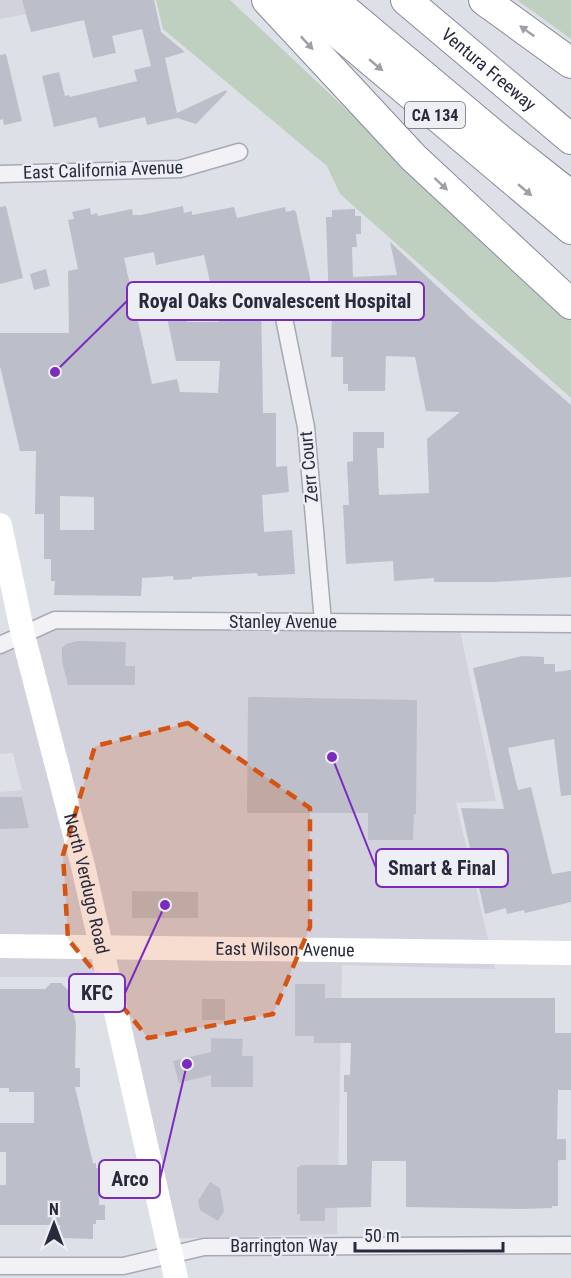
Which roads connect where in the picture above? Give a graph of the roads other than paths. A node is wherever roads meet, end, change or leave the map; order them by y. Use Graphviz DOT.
graph roads {
  1 [pos="267,0"];
  2 [pos="299,0"];
  3 [pos="333,0"];
  4 [pos="360,0"];
  5 [pos="406,0"];
  6 [pos="484,0"];
  7 [pos="571,63"];
  8 [pos="571,139"];
  9 [pos="239,152"];
  10 [pos="0,174"];
  11 [pos="571,175"];
  12 [pos="571,196"];
  13 [pos="571,229"];
  14 [pos="571,304"];
  15 [pos="283,313"];
  16 [pos="0,525"];
  17 [pos="323,622"];
  18 [pos="571,624"];
  19 [pos="23,635"];
  20 [pos="0,645"];
  21 [pos="0,946"];
  22 [pos="101,946"];
  23 [pos="571,953"];
  24 [pos="571,1245"];
  25 [pos="171,1254"];
  26 [pos="0,1266"];
  27 [pos="176,1278"];
  1 -- 14 [label="highway, one-way"];
  2 -- 13 [label="highway, CA 134, one-way"];
  3 -- 12 [label="highway"];
  4 -- 11 [label="highway"];
  5 -- 8 [label="highway, Ventura Freeway"];
  7 -- 6 [label="highway, one-way"];
  9 -- 10 [label="street, East California Avenue"];
  15 -- 17 [label="street, Zerr Court"];
  16 -- 19 [label="main road, North Verdugo Road"];
  17 -- 18 [label="street, Stanley Avenue"];
  17 -- 19 [label="street, Stanley Avenue"];
  19 -- 20 [label="street, Stanley Avenue"];
  19 -- 22 [label="main road, North Verdugo Road"];
  21 -- 22 [label="main road, East Wilson Avenue"];
  22 -- 23 [label="main road, East Wilson Avenue"];
  22 -- 25 [label="main road, North Verdugo Road"];
  24 -- 25 [label="street, Barrington Way"];
  25 -- 26 [label="street, Barrington Way"];
  25 -- 27 [label="main road, North Verdugo Road"];
}
